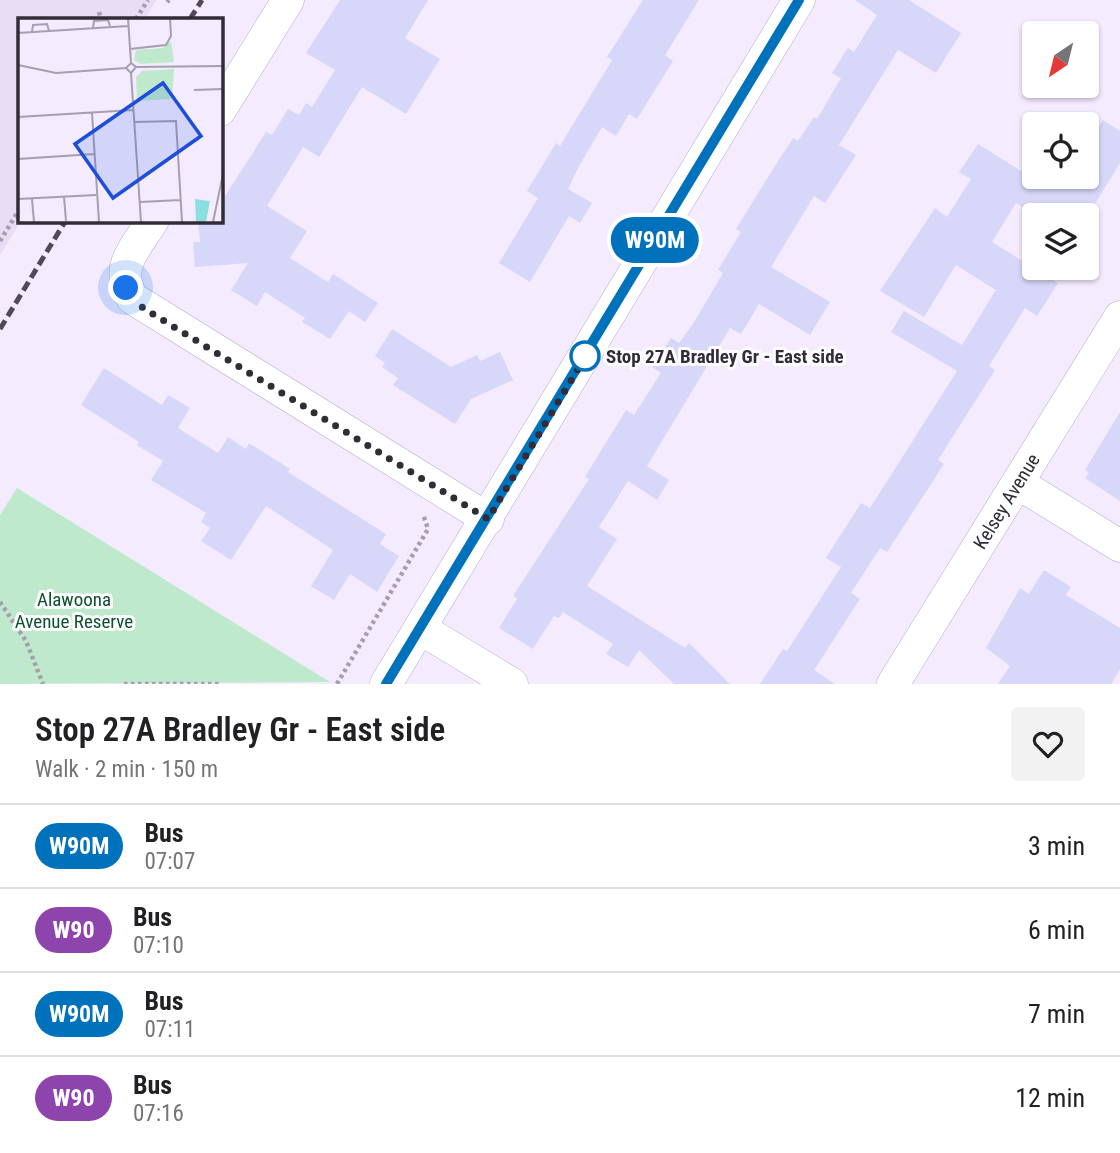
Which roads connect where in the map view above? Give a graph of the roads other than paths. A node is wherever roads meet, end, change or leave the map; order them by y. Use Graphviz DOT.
graph roads {
  1 [pos="288,0"];
  2 [pos="799,0"];
  3 [pos="222,107"];
  4 [pos="152,222"];
  5 [pos="1120,317"];
  6 [pos="1018,483"];
  7 [pos="488,519"];
  8 [pos="1120,546"];
  9 [pos="421,629"];
  10 [pos="386,684"];
  11 [pos="512,684"];
  12 [pos="892,684"];
  1 -- 3 [label="street"];
  2 -- 7 [label="street"];
  4 -- 7 [label="street"];
  5 -- 6 [label="street, Kelsey Avenue"];
  6 -- 8 [label="street"];
  6 -- 12 [label="street, Kelsey Avenue"];
  7 -- 9 [label="street"];
  9 -- 10 [label="street"];
  9 -- 11 [label="street"];
}
